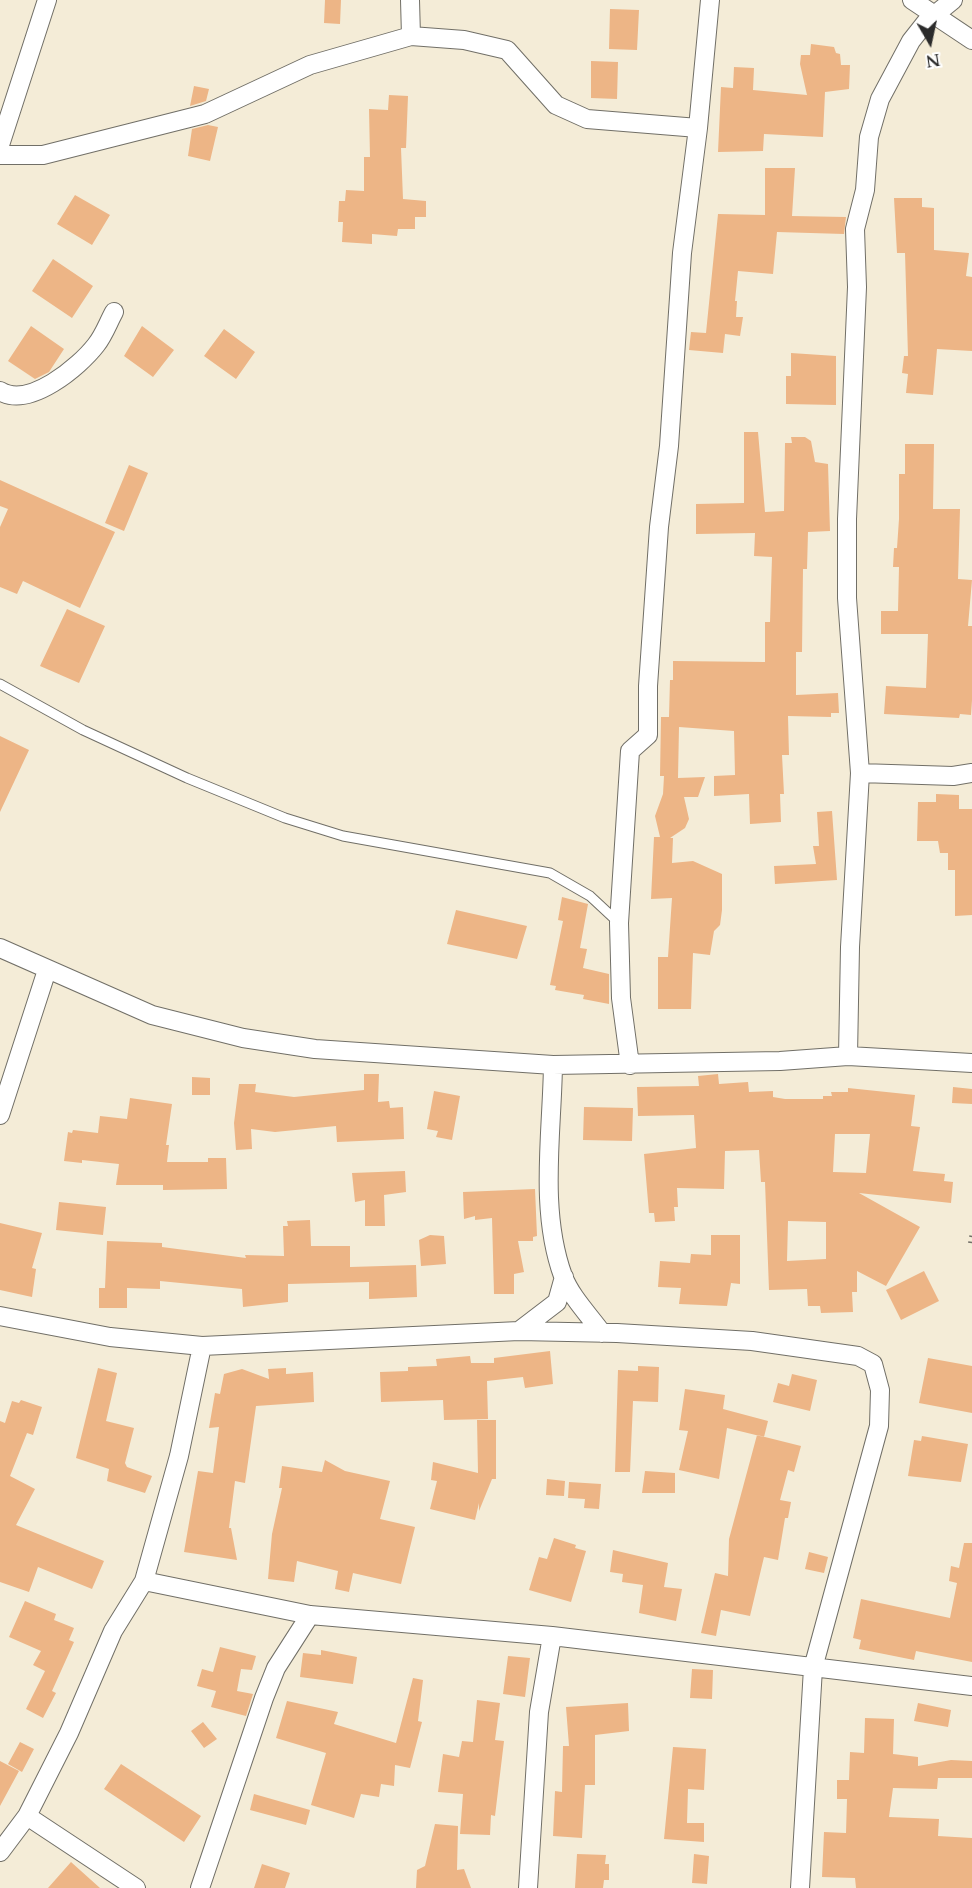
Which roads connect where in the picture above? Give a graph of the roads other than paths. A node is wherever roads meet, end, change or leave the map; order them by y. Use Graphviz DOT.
graph roads {
  1 [pos="47,0"];
  2 [pos="410,0"];
  3 [pos="710,0"];
  4 [pos="912,0"];
  5 [pos="953,0"];
  6 [pos="935,15"];
  7 [pos="411,36"];
  8 [pos="972,40"];
  9 [pos="698,128"];
  10 [pos="0,145"];
  11 [pos="0,155"];
  12 [pos="114,312"];
  13 [pos="0,391"];
  14 [pos="0,684"];
  15 [pos="860,773"];
  16 [pos="972,773"];
  17 [pos="618,923"];
  18 [pos="0,948"];
  19 [pos="47,970"];
  20 [pos="848,1056"];
  21 [pos="972,1063"];
  22 [pos="553,1065"];
  23 [pos="630,1065"];
  24 [pos="0,1115"];
  25 [pos="564,1277"];
  26 [pos="0,1316"];
  27 [pos="519,1331"];
  28 [pos="602,1333"];
  29 [pos="202,1346"];
  30 [pos="144,1581"];
  31 [pos="310,1614"];
  32 [pos="552,1636"];
  33 [pos="813,1668"];
  34 [pos="972,1686"];
  35 [pos="27,1816"];
  36 [pos="0,1852"];
  37 [pos="136,1888"];
  38 [pos="200,1888"];
  39 [pos="528,1888"];
  40 [pos="800,1888"];
  1 -- 10 [label="street"];
  2 -- 7 [label="street"];
  3 -- 9 [label="street"];
  4 -- 6 [label="street"];
  5 -- 6 [label="street"];
  6 -- 8 [label="street"];
  6 -- 15 [label="street"];
  7 -- 9 [label="street"];
  7 -- 11 [label="street"];
  9 -- 17 [label="street"];
  12 -- 13 [label="street"];
  14 -- 17 [label="lane"];
  15 -- 16 [label="street"];
  15 -- 20 [label="street"];
  17 -- 23 [label="street"];
  18 -- 19 [label="street"];
  19 -- 22 [label="street"];
  19 -- 24 [label="street"];
  20 -- 21 [label="street"];
  20 -- 23 [label="street"];
  22 -- 23 [label="street"];
  22 -- 25 [label="street"];
  25 -- 27 [label="street"];
  25 -- 28 [label="street"];
  26 -- 29 [label="street"];
  27 -- 28 [label="street"];
  27 -- 29 [label="street"];
  28 -- 33 [label="street"];
  29 -- 30 [label="street"];
  30 -- 31 [label="street"];
  30 -- 35 [label="street"];
  31 -- 32 [label="street"];
  31 -- 38 [label="street"];
  32 -- 33 [label="street"];
  32 -- 39 [label="street"];
  33 -- 34 [label="street"];
  33 -- 40 [label="street"];
  35 -- 36 [label="street"];
  35 -- 37 [label="street"];
}
